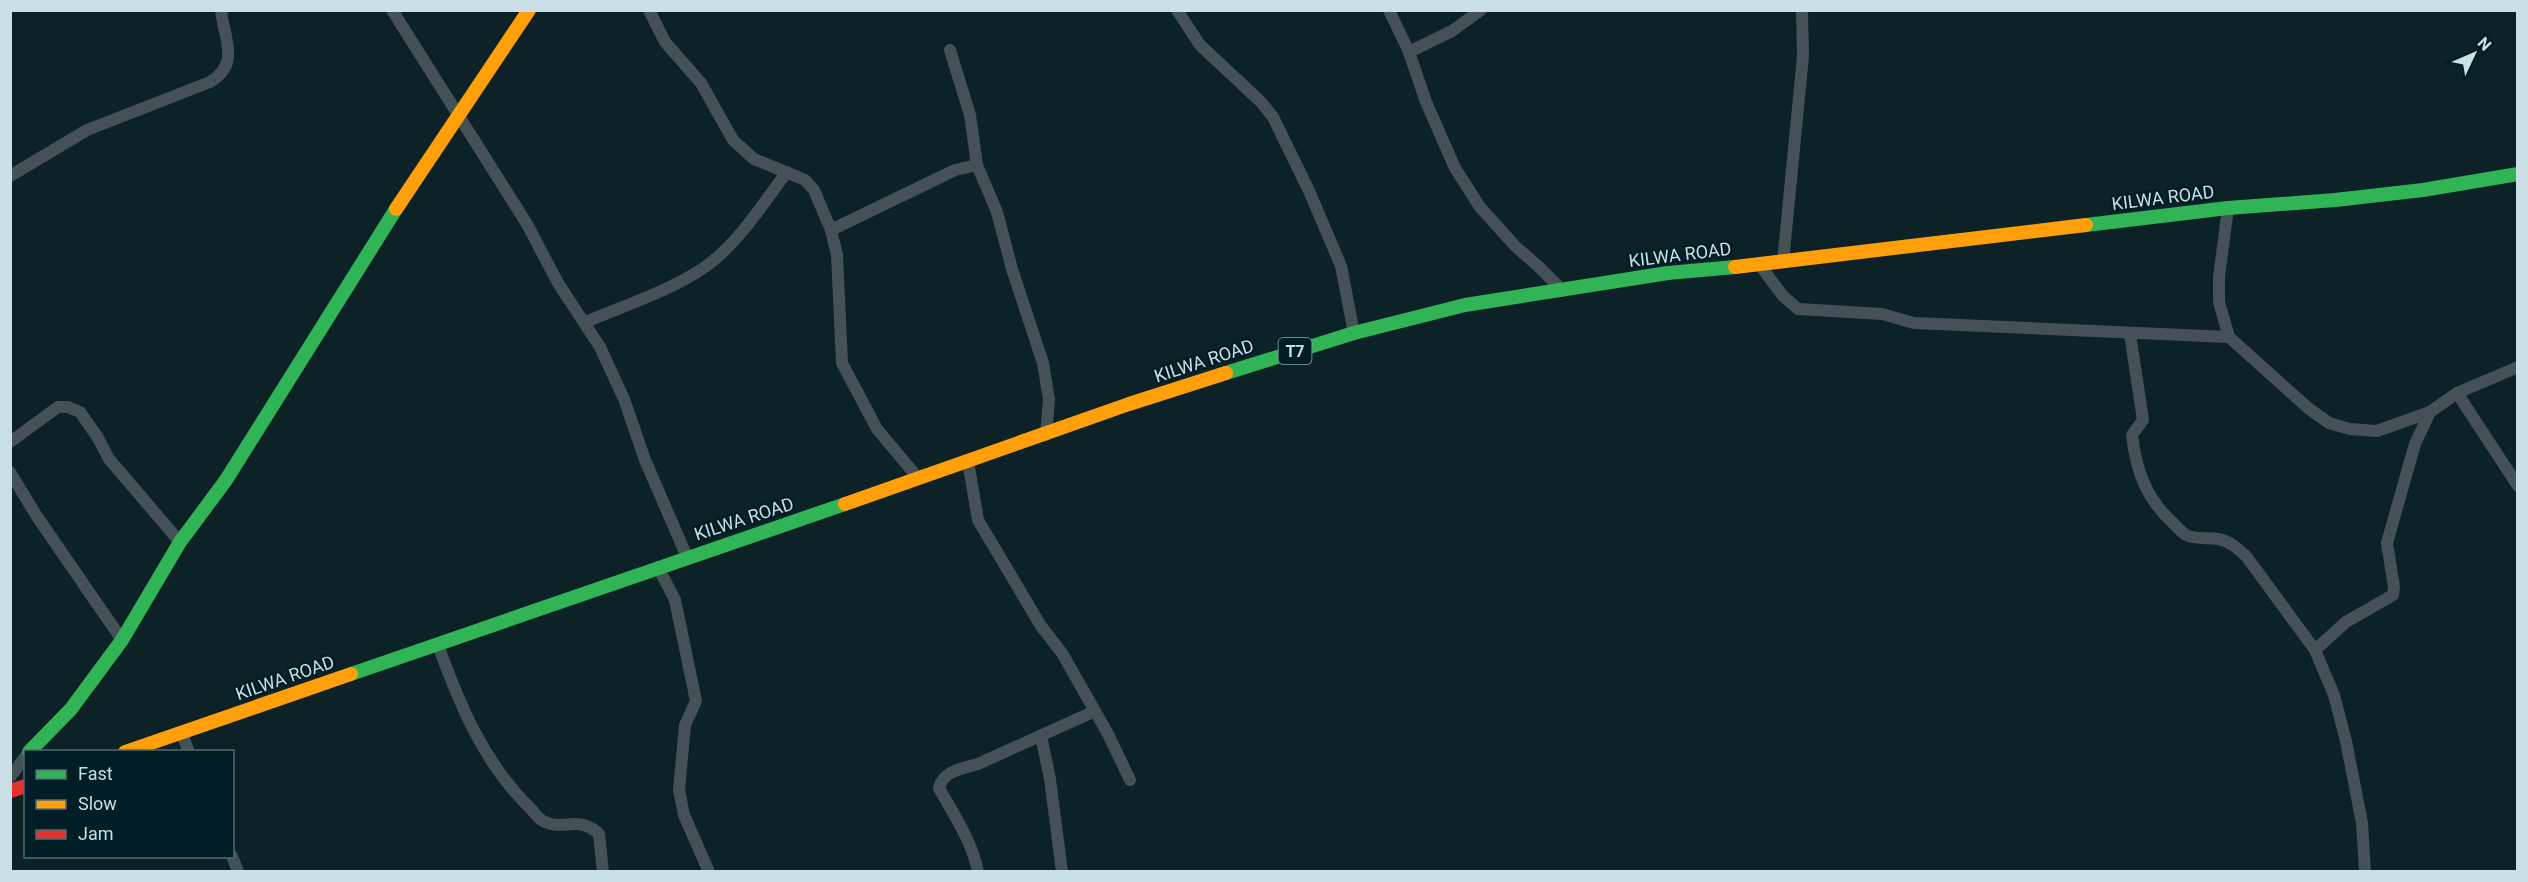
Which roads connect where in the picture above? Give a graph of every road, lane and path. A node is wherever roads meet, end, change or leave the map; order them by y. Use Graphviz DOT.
graph roads {
  1 [pos="221,10"];
  2 [pos="392,10"];
  3 [pos="529,10"];
  4 [pos="649,10"];
  5 [pos="1177,10"];
  6 [pos="1389,10"];
  7 [pos="1481,10"];
  8 [pos="1802,10"];
  9 [pos="950,50"];
  10 [pos="1410,52"];
  11 [pos="458,117"];
  12 [pos="977,165"];
  13 [pos="787,172"];
  14 [pos="2517,174"];
  15 [pos="10,176"];
  16 [pos="2228,208"];
  17 [pos="831,230"];
  18 [pos="1783,262"];
  19 [pos="1759,264"];
  20 [pos="1560,288"];
  21 [pos="586,322"];
  22 [pos="1354,333"];
  23 [pos="2130,334"];
  24 [pos="2229,337"];
  25 [pos="2517,367"];
  26 [pos="2457,393"];
  27 [pos="2430,412"];
  28 [pos="1046,435"];
  29 [pos="10,442"];
  30 [pos="968,461"];
  31 [pos="10,472"];
  32 [pos="918,478"];
  33 [pos="2517,486"];
  34 [pos="180,543"];
  35 [pos="687,557"];
  36 [pos="658,567"];
  37 [pos="122,640"];
  38 [pos="438,645"];
  39 [pos="2314,650"];
  40 [pos="1095,711"];
  41 [pos="181,732"];
  42 [pos="1041,736"];
  43 [pos="30,750"];
  44 [pos="131,750"];
  45 [pos="188,750"];
  46 [pos="24,761"];
  47 [pos="1130,780"];
  48 [pos="14,788"];
  49 [pos="603,872"];
  50 [pos="709,872"];
  51 [pos="978,872"];
  52 [pos="1062,872"];
  53 [pos="2365,872"];
  1 -- 15 [label="street"];
  2 -- 11 [label="street"];
  3 -- 11 [label="main road"];
  4 -- 13 [label="street"];
  5 -- 22 [label="street"];
  6 -- 10 [label="street"];
  7 -- 10 [label="street"];
  8 -- 18 [label="street"];
  9 -- 12 [label="street"];
  10 -- 20 [label="street"];
  11 -- 21 [label="street"];
  11 -- 34 [label="main road"];
  12 -- 17 [label="street"];
  12 -- 28 [label="street"];
  13 -- 17 [label="street"];
  13 -- 21 [label="street"];
  14 -- 16 [label="main road, KILWA ROAD / T7"];
  16 -- 18 [label="main road, KILWA ROAD / T7"];
  16 -- 24 [label="street"];
  17 -- 32 [label="street"];
  18 -- 19 [label="main road, KILWA ROAD / T7"];
  19 -- 20 [label="main road, KILWA ROAD / T7"];
  19 -- 23 [label="street"];
  20 -- 22 [label="main road, KILWA ROAD / T7"];
  21 -- 35 [label="street"];
  22 -- 28 [label="main road, KILWA ROAD / T7"];
  23 -- 24 [label="street"];
  23 -- 39 [label="street"];
  24 -- 27 [label="street"];
  25 -- 26 [label="street"];
  26 -- 27 [label="street"];
  26 -- 33 [label="street"];
  27 -- 39 [label="street"];
  28 -- 30 [label="main road, KILWA ROAD / T7"];
  29 -- 34 [label="street"];
  30 -- 32 [label="main road, KILWA ROAD / T7"];
  30 -- 40 [label="street"];
  31 -- 37 [label="street"];
  32 -- 35 [label="main road, KILWA ROAD / T7"];
  34 -- 37 [label="main road"];
  35 -- 36 [label="main road, KILWA ROAD / T7"];
  36 -- 38 [label="main road, KILWA ROAD / T7"];
  36 -- 50 [label="street"];
  37 -- 43 [label="main road"];
  38 -- 41 [label="main road, KILWA ROAD / T7"];
  38 -- 49 [label="street"];
  39 -- 53 [label="street"];
  40 -- 42 [label="street"];
  40 -- 47 [label="street"];
  41 -- 44 [label="main road, KILWA ROAD / T7"];
  41 -- 45 [label="street"];
  42 -- 51 [label="street"];
  42 -- 52 [label="street"];
  46 -- 48 [label="street"];
}
